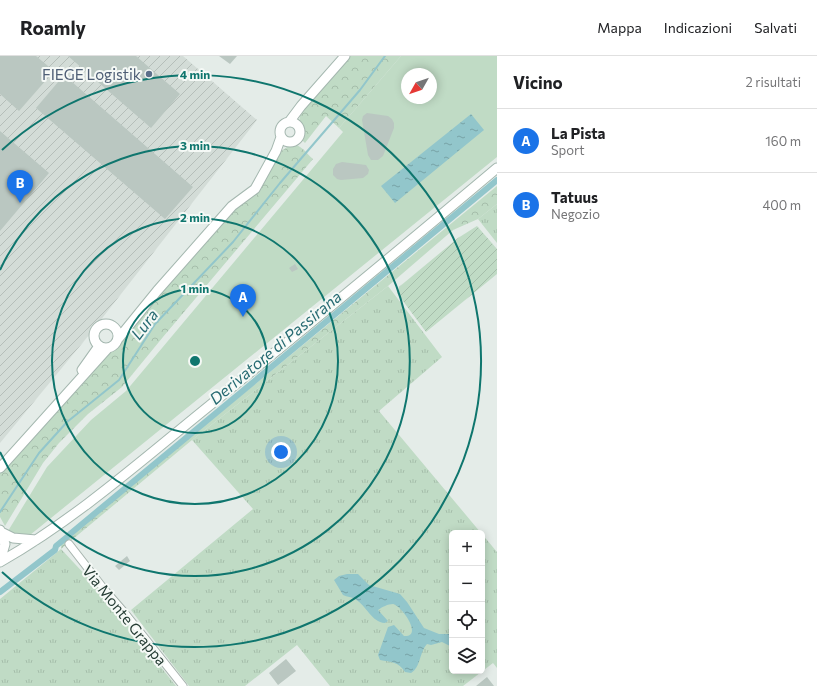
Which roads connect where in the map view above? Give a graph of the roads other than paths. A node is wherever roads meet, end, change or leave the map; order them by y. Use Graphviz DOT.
graph roads {
  1 [pos="345,56"];
  2 [pos="293,124"];
  3 [pos="281,137"];
  4 [pos="290,142"];
  5 [pos="276,151"];
  6 [pos="497,168"];
  7 [pos="120,333"];
  8 [pos="99,346"];
  9 [pos="108,348"];
  10 [pos="57,405"];
  11 [pos="0,468"];
  12 [pos="1,531"];
  13 [pos="36,540"];
  14 [pos="69,544"];
  15 [pos="0,554"];
  16 [pos="0,562"];
  17 [pos="183,686"];
  1 -- 2 [label="street"];
  2 -- 3 [label="street"];
  2 -- 4 [label="street"];
  3 -- 4 [label="street"];
  3 -- 5 [label="street"];
  4 -- 5 [label="street"];
  5 -- 7 [label="street"];
  6 -- 13 [label="street"];
  7 -- 8 [label="street"];
  7 -- 9 [label="street"];
  8 -- 9 [label="street"];
  8 -- 10 [label="street"];
  9 -- 10 [label="street"];
  10 -- 11 [label="street"];
  12 -- 13 [label="street"];
  12 -- 15 [label="street"];
  13 -- 16 [label="street"];
  14 -- 17 [label="street, Via Monte Grappa"];
}
